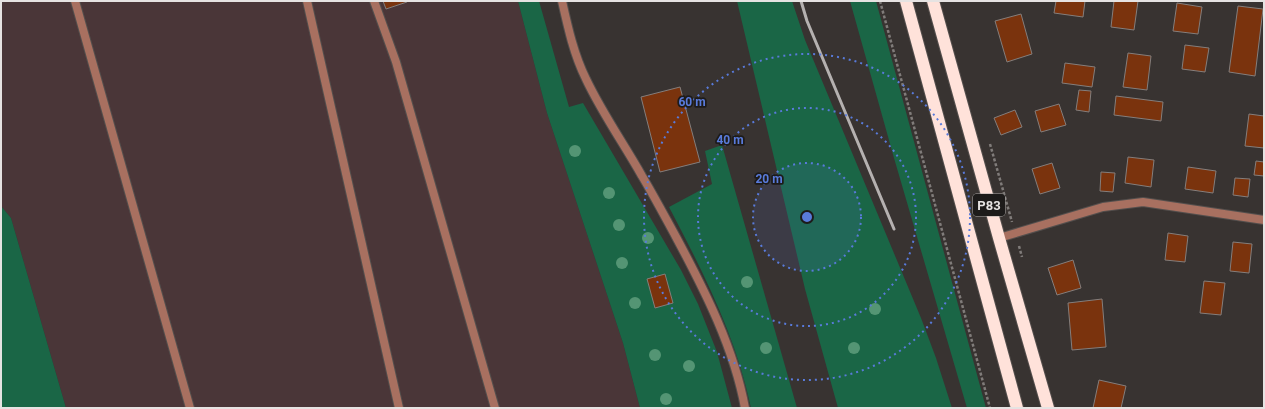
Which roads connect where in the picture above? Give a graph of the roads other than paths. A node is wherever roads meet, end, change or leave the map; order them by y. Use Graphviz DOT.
graph roads {
  1 [pos="75,1"];
  2 [pos="307,1"];
  3 [pos="374,1"];
  4 [pos="562,1"];
  5 [pos="906,1"];
  6 [pos="933,1"];
  7 [pos="1264,220"];
  8 [pos="999,238"];
  9 [pos="190,408"];
  10 [pos="399,408"];
  11 [pos="495,408"];
  12 [pos="745,408"];
  13 [pos="1017,408"];
  14 [pos="1048,408"];
  1 -- 9 [label="street"];
  2 -- 10 [label="street"];
  3 -- 11 [label="street"];
  4 -- 12 [label="street"];
  5 -- 13 [label="highway, Р83"];
  6 -- 8 [label="highway, Р83"];
  7 -- 8 [label="street"];
  8 -- 14 [label="highway, Р83"];
}
